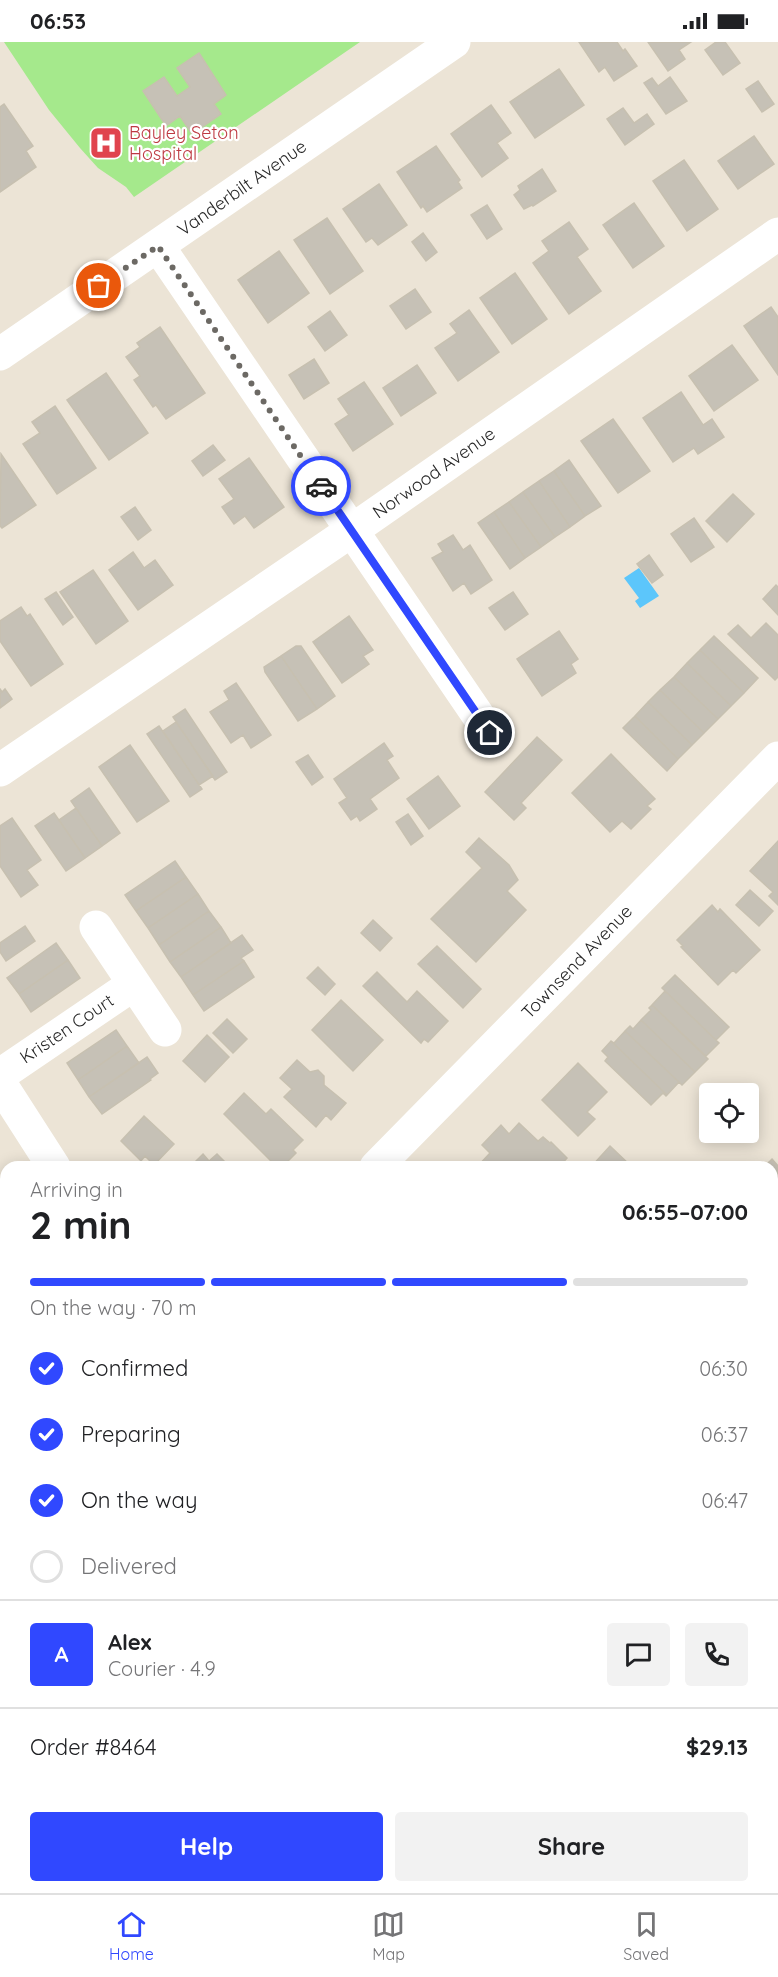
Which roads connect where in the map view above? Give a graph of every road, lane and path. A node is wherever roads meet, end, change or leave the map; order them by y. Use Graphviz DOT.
graph roads {
  1 [pos="454,42"];
  2 [pos="778,234"];
  3 [pos="158,246"];
  4 [pos="0,354"];
  5 [pos="351,531"];
  6 [pos="490,733"];
  7 [pos="778,758"];
  8 [pos="0,770"];
  9 [pos="96,927"];
  10 [pos="135,984"];
  11 [pos="165,1029"];
  12 [pos="0,1074"];
  13 [pos="0,1083"];
  14 [pos="50,1161"];
  15 [pos="382,1161"];
  1 -- 3 [label="street, Vanderbilt Avenue"];
  2 -- 5 [label="street, Norwood Avenue"];
  3 -- 4 [label="street, Vanderbilt Avenue"];
  3 -- 5 [label="street"];
  5 -- 6 [label="street"];
  5 -- 8 [label="street, Norwood Avenue"];
  7 -- 15 [label="street, Townsend Avenue"];
  9 -- 10 [label="street, Kristen Court"];
  10 -- 11 [label="street, Kristen Court"];
  10 -- 12 [label="street, Kristen Court"];
  13 -- 14 [label="street"];
}
